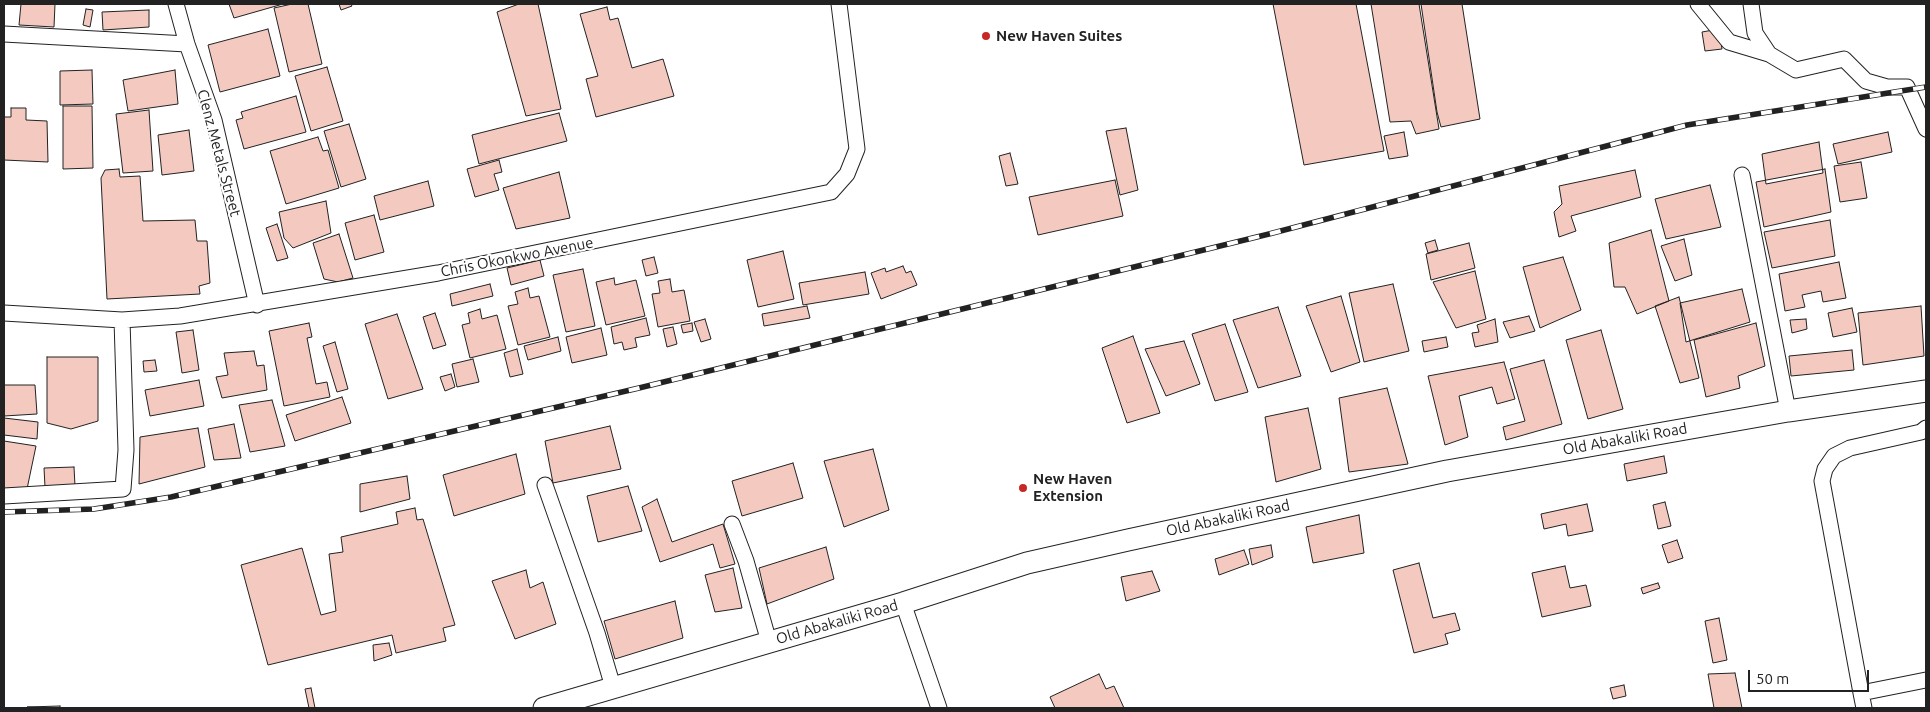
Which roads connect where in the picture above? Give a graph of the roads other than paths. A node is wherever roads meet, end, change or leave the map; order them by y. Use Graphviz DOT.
graph roads {
  1 [pos="176,4"];
  2 [pos="839,4"];
  3 [pos="1698,4"];
  4 [pos="1751,4"];
  5 [pos="4,34"];
  6 [pos="187,44"];
  7 [pos="1769,54"];
  8 [pos="1926,129"];
  9 [pos="1742,175"];
  10 [pos="257,305"];
  11 [pos="4,314"];
  12 [pos="122,320"];
  13 [pos="1926,391"];
  14 [pos="1788,411"];
  15 [pos="1926,428"];
  16 [pos="545,485"];
  17 [pos="4,496"];
  18 [pos="732,524"];
  19 [pos="903,603"];
  20 [pos="770,642"];
  21 [pos="1926,680"];
  22 [pos="613,688"];
  23 [pos="1861,693"];
  24 [pos="544,708"];
  25 [pos="939,708"];
  26 [pos="1864,708"];
  1 -- 6 [label="street, Clenz Metals Street"];
  2 -- 10 [label="street, Chris Okonkwo Avenue"];
  3 -- 7 [label="street"];
  4 -- 7 [label="street"];
  5 -- 6 [label="street"];
  6 -- 10 [label="street, Clenz Metals Street"];
  7 -- 8 [label="street"];
  9 -- 14 [label="street"];
  10 -- 12 [label="street, Chris Okonkwo Avenue"];
  11 -- 12 [label="street, Chris Okonkwo Avenue"];
  12 -- 17 [label="street"];
  13 -- 14 [label="main road, Old Abakaliki Road"];
  14 -- 19 [label="main road, Old Abakaliki Road"];
  15 -- 23 [label="street"];
  16 -- 22 [label="street"];
  18 -- 20 [label="street"];
  19 -- 20 [label="main road, Old Abakaliki Road"];
  19 -- 25 [label="street"];
  20 -- 22 [label="main road, Old Abakaliki Road"];
  21 -- 23 [label="street"];
  22 -- 24 [label="main road, Old Abakaliki Road"];
  23 -- 26 [label="street"];
}
